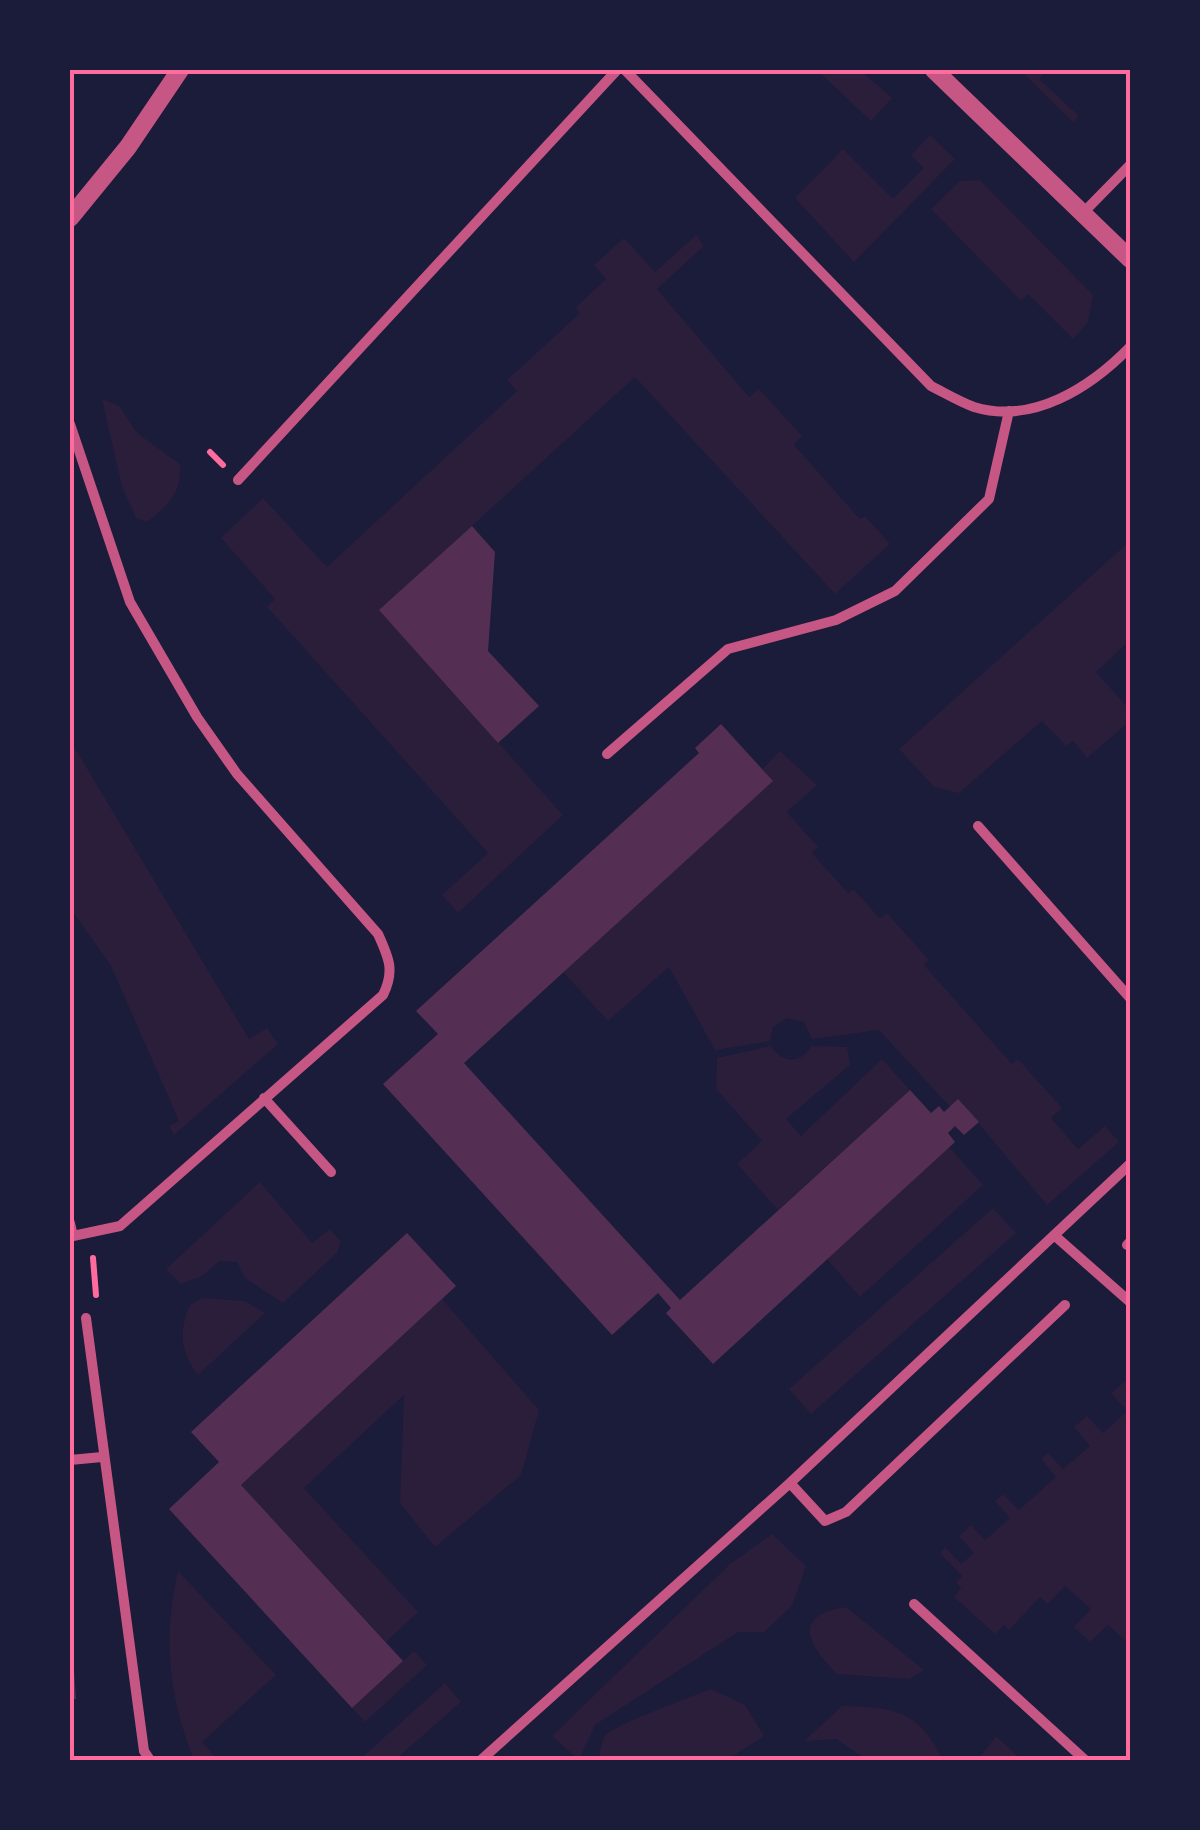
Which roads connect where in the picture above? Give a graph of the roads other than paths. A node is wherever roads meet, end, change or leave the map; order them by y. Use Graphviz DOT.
graph roads {
  1 [pos="180,70"];
  2 [pos="617,70"];
  3 [pos="625,70"];
  4 [pos="934,70"];
  5 [pos="1130,164"];
  6 [pos="1082,214"];
  7 [pos="70,218"];
  8 [pos="1130,259"];
  9 [pos="1130,347"];
  10 [pos="1009,411"];
  11 [pos="70,424"];
  12 [pos="238,480"];
  13 [pos="607,754"];
  14 [pos="978,826"];
  15 [pos="1130,998"];
  16 [pos="264,1098"];
  17 [pos="1130,1164"];
  18 [pos="331,1172"];
  19 [pos="70,1223"];
  20 [pos="1054,1235"];
  21 [pos="1130,1302"];
  22 [pos="1065,1305"];
  23 [pos="86,1318"];
  24 [pos="102,1457"];
  25 [pos="70,1460"];
  26 [pos="790,1483"];
  27 [pos="914,1604"];
  28 [pos="150,1760"];
  29 [pos="481,1760"];
  30 [pos="1085,1760"];
  1 -- 7 [label="street"];
  2 -- 12 [label="street"];
  3 -- 10 [label="street"];
  4 -- 6 [label="street"];
  5 -- 6 [label="street"];
  6 -- 8 [label="street"];
  9 -- 10 [label="street"];
  10 -- 13 [label="street"];
  11 -- 16 [label="street"];
  14 -- 15 [label="street"];
  16 -- 18 [label="street"];
  16 -- 19 [label="street"];
  17 -- 20 [label="street"];
  20 -- 21 [label="street"];
  20 -- 26 [label="street"];
  22 -- 26 [label="street"];
  23 -- 24 [label="street"];
  24 -- 25 [label="street"];
  24 -- 28 [label="street"];
  26 -- 29 [label="street"];
  27 -- 30 [label="street"];
}
